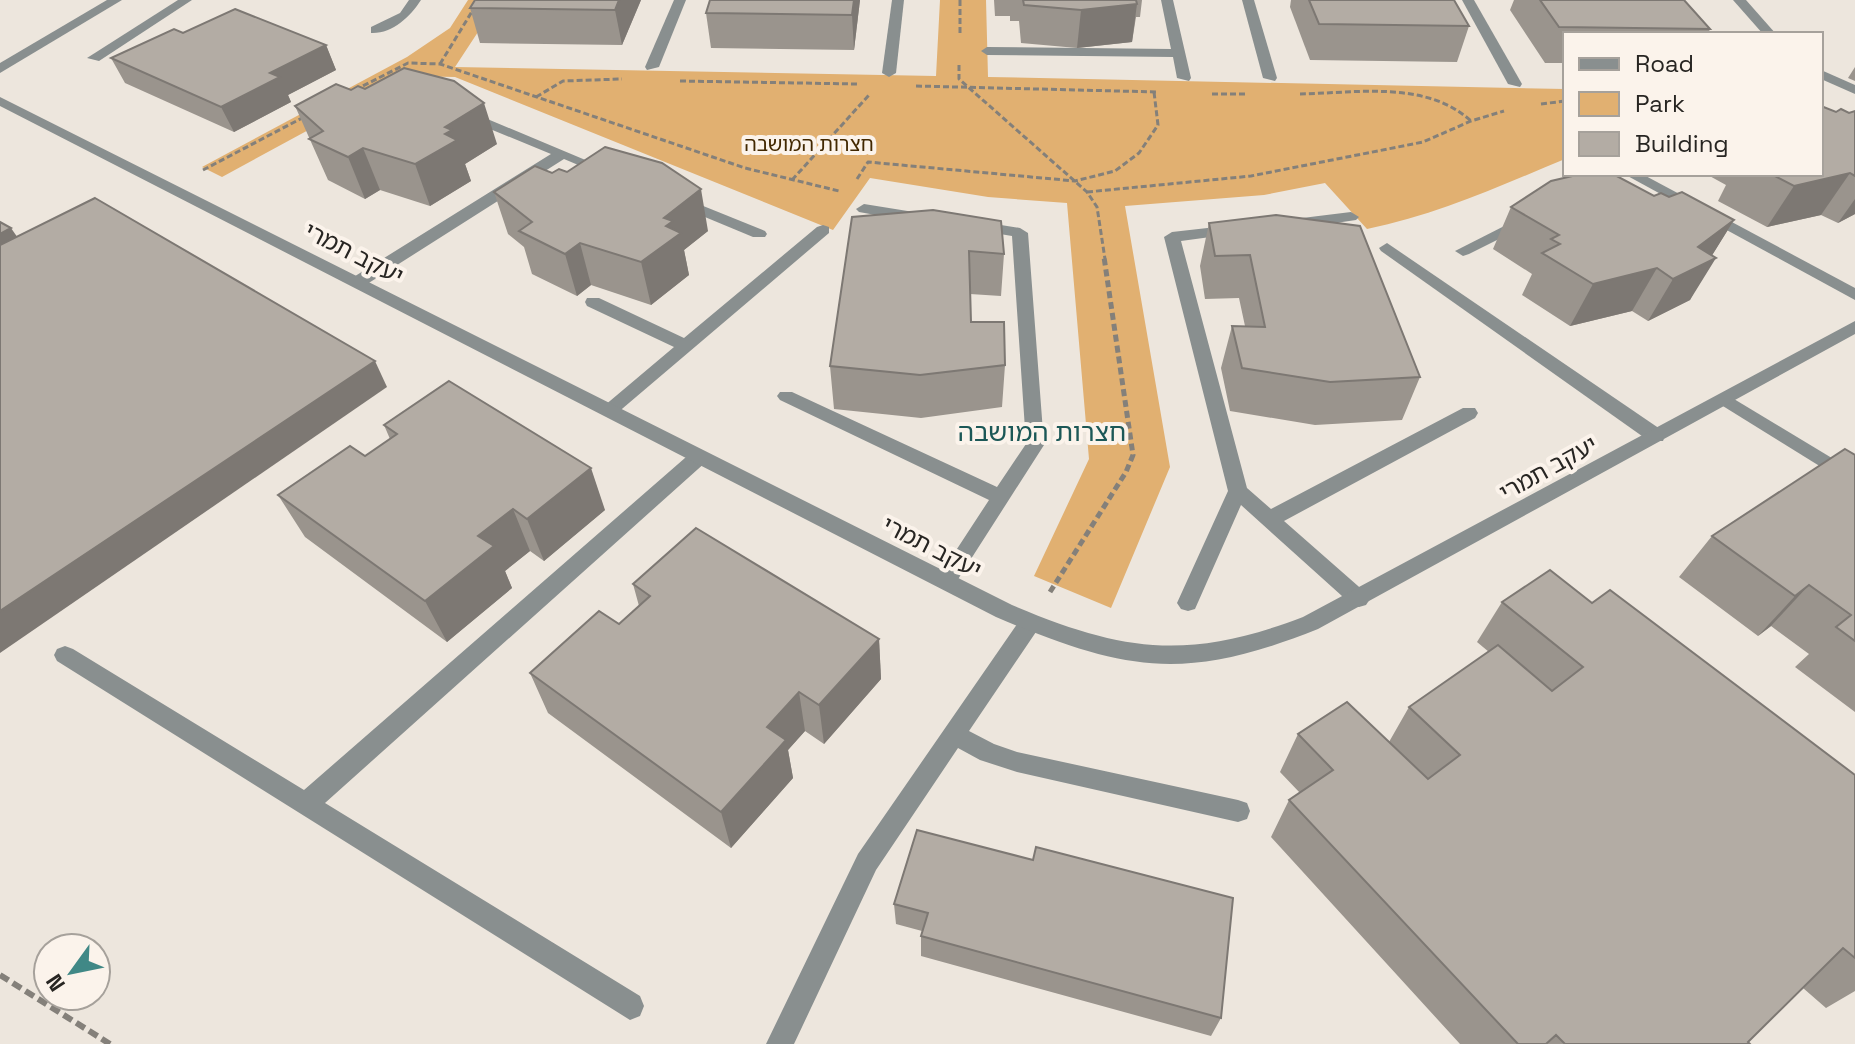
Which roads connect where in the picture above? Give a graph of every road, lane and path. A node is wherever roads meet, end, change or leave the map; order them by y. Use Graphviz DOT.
graph roads {
  1 [pos="116,0"];
  2 [pos="186,0"];
  3 [pos="415,0"];
  4 [pos="479,0"];
  5 [pos="680,0"];
  6 [pos="898,0"];
  7 [pos="960,0"];
  8 [pos="1167,0"];
  9 [pos="1248,0"];
  10 [pos="1468,0"];
  11 [pos="1739,0"];
  12 [pos="375,30"];
  13 [pos="1768,32"];
  14 [pos="960,48"];
  15 [pos="987,51"];
  16 [pos="1178,53"];
  17 [pos="94,58"];
  18 [pos="440,64"];
  19 [pos="959,64"];
  20 [pos="652,67"];
  21 [pos="0,69"];
  22 [pos="889,73"];
  23 [pos="1823,75"];
  24 [pos="1184,78"];
  25 [pos="1270,78"];
  26 [pos="631,79"];
  27 [pos="677,80"];
  28 [pos="1515,84"];
  29 [pos="863,85"];
  30 [pos="879,85"];
  31 [pos="908,86"];
  32 [pos="967,87"];
  33 [pos="1855,90"];
  34 [pos="1154,92"];
  35 [pos="1167,93"];
  36 [pos="1207,94"];
  37 [pos="1249,94"];
  38 [pos="1293,94"];
  39 [pos="536,97"];
  40 [pos="0,101"];
  41 [pos="1563,101"];
  42 [pos="1536,104"];
  43 [pos="450,108"];
  44 [pos="1509,109"];
  45 [pos="1471,121"];
  46 [pos="562,154"];
  47 [pos="619,176"];
  48 [pos="1635,176"];
  49 [pos="792,180"];
  50 [pos="1075,181"];
  51 [pos="1087,192"];
  52 [pos="661,194"];
  53 [pos="864,209"];
  54 [pos="1542,213"];
  55 [pos="1351,217"];
  56 [pos="1276,226"];
  57 [pos="1246,229"];
  58 [pos="823,230"];
  59 [pos="759,234"];
  60 [pos="1387,248"];
  61 [pos="1463,251"];
  62 [pos="358,282"];
  63 [pos="1855,295"];
  64 [pos="593,302"];
  65 [pos="1855,327"];
  66 [pos="686,346"];
  67 [pos="786,396"];
  68 [pos="1724,399"];
  69 [pos="610,410"];
  70 [pos="1469,413"];
  71 [pos="1656,436"];
  72 [pos="700,456"];
  73 [pos="1855,481"];
  74 [pos="1238,491"];
  75 [pos="1001,497"];
  76 [pos="1272,518"];
  77 [pos="946,581"];
  78 [pos="1359,599"];
  79 [pos="1188,603"];
  80 [pos="1030,623"];
  81 [pos="65,655"];
  82 [pos="953,734"];
  83 [pos="305,805"];
  84 [pos="1238,811"];
  85 [pos="0,975"];
  86 [pos="630,1006"];
  87 [pos="110,1044"];
  88 [pos="780,1044"];
  1 -- 21 [label="street"];
  2 -- 17 [label="street"];
  3 -- 12 [label="street"];
  4 -- 18 [label="path"];
  5 -- 20 [label="street"];
  6 -- 22 [label="street"];
  7 -- 14 [label="path"];
  8 -- 16 [label="street"];
  9 -- 25 [label="street"];
  10 -- 28 [label="street"];
  11 -- 13 [label="street"];
  15 -- 16 [label="street"];
  16 -- 24 [label="street"];
  19 -- 32 [label="path"];
  23 -- 33 [label="street"];
  26 -- 39 [label="path"];
  27 -- 29 [label="path"];
  30 -- 49 [label="path"];
  31 -- 32 [label="path"];
  32 -- 34 [label="path"];
  32 -- 50 [label="path"];
  34 -- 35 [label="path"];
  34 -- 50 [label="path"];
  36 -- 37 [label="path"];
  38 -- 45 [label="path"];
  40 -- 62 [label="street, יעקב תמרי"];
  41 -- 42 [label="path"];
  43 -- 46 [label="street"];
  44 -- 45 [label="path"];
  45 -- 51 [label="path"];
  46 -- 47 [label="street"];
  46 -- 62 [label="street"];
  48 -- 63 [label="street"];
  50 -- 51 [label="path"];
  50 -- 58 [label="path"];
  51 -- 80 [label="path"];
  52 -- 59 [label="street"];
  53 -- 75 [label="street"];
  54 -- 61 [label="street"];
  55 -- 56 [label="street"];
  57 -- 74 [label="street"];
  58 -- 66 [label="street"];
  60 -- 71 [label="street"];
  62 -- 69 [label="street, יעקב תמרי"];
  64 -- 66 [label="street"];
  65 -- 68 [label="street, יעקב תמרי"];
  66 -- 69 [label="street"];
  67 -- 75 [label="street"];
  68 -- 71 [label="street, יעקב תמרי"];
  68 -- 73 [label="street"];
  69 -- 72 [label="street, יעקב תמרי"];
  70 -- 76 [label="street"];
  71 -- 78 [label="street, יעקב תמרי"];
  72 -- 77 [label="street, יעקב תמרי"];
  72 -- 83 [label="street"];
  74 -- 76 [label="street"];
  74 -- 79 [label="street"];
  75 -- 77 [label="street"];
  76 -- 78 [label="street"];
  77 -- 80 [label="street, יעקב תמרי"];
  78 -- 80 [label="street, יעקב תמרי"];
  80 -- 82 [label="street"];
  81 -- 83 [label="street"];
  82 -- 84 [label="street"];
  82 -- 88 [label="street"];
  83 -- 86 [label="street"];
  85 -- 87 [label="path"];
}
